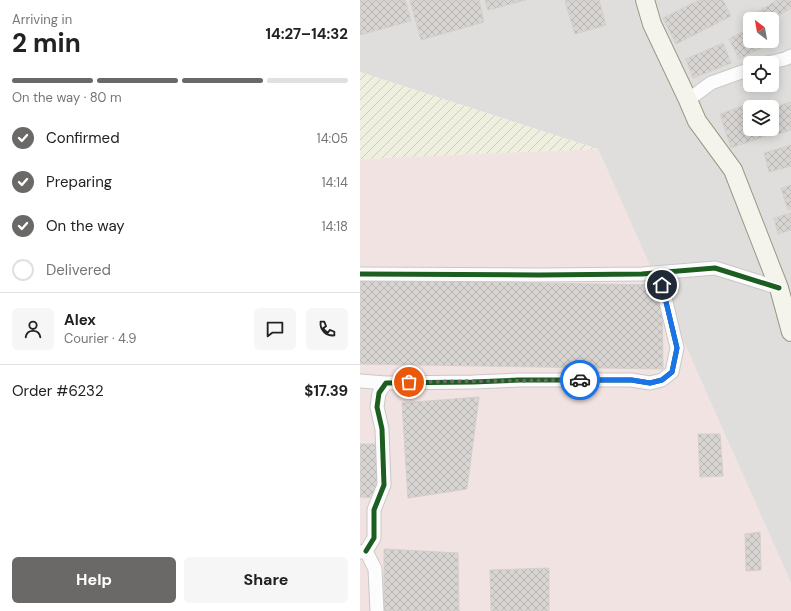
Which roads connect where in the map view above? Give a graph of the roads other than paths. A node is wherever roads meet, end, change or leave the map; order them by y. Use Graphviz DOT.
graph roads {
  1 [pos="645,0"];
  2 [pos="791,56"];
  3 [pos="779,60"];
  4 [pos="743,71"];
  5 [pos="688,100"];
  6 [pos="360,274"];
  7 [pos="662,285"];
  8 [pos="778,288"];
  9 [pos="791,332"];
  10 [pos="360,381"];
  11 [pos="386,383"];
  12 [pos="363,552"];
  13 [pos="377,611"];
  1 -- 5 [label="main road"];
  2 -- 3 [label="street"];
  4 -- 5 [label="street"];
  5 -- 8 [label="main road"];
  6 -- 8 [label="street"];
  7 -- 11 [label="street"];
  8 -- 9 [label="main road"];
  10 -- 11 [label="street"];
  11 -- 12 [label="street"];
  12 -- 13 [label="street"];
}
